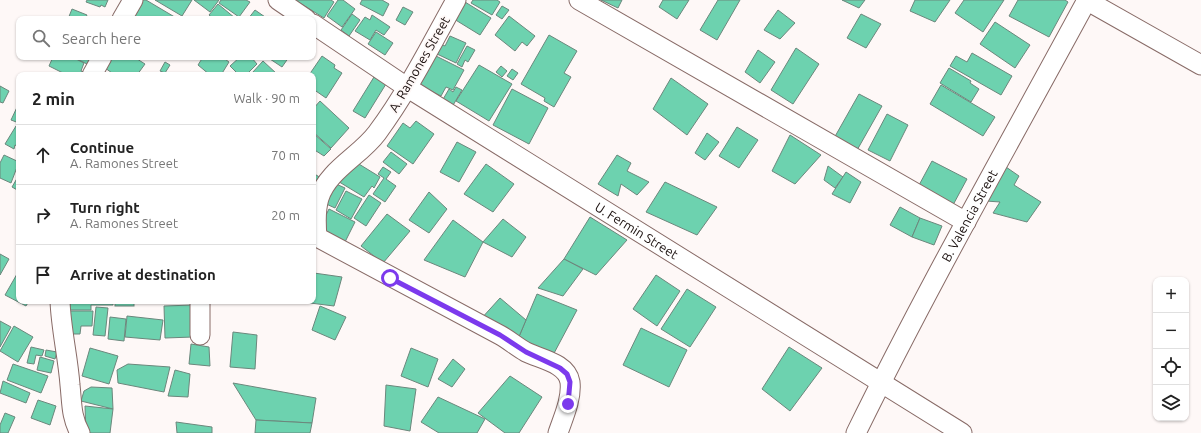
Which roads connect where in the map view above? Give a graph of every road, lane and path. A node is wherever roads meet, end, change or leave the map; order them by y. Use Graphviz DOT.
graph roads {
  1 [pos="133,0"];
  2 [pos="278,0"];
  3 [pos="456,0"];
  4 [pos="580,0"];
  5 [pos="1086,0"];
  6 [pos="124,16"];
  7 [pos="302,16"];
  8 [pos="316,26"];
  9 [pos="100,60"];
  10 [pos="1201,65"];
  11 [pos="94,72"];
  12 [pos="408,88"];
  13 [pos="316,212"];
  14 [pos="966,222"];
  15 [pos="316,237"];
  16 [pos="60,304"];
  17 [pos="200,304"];
  18 [pos="200,335"];
  19 [pos="881,382"];
  20 [pos="80,433"];
  21 [pos="558,433"];
  22 [pos="856,433"];
  23 [pos="962,433"];
  1 -- 6 [label="street"];
  2 -- 7 [label="street"];
  3 -- 12 [label="street, A. Ramones Street"];
  4 -- 14 [label="street"];
  5 -- 10 [label="street"];
  5 -- 14 [label="street, B. Valencia Street"];
  8 -- 12 [label="street, U. Fermin Street"];
  9 -- 11 [label="street"];
  12 -- 13 [label="street, A. Ramones Street"];
  12 -- 19 [label="street, U. Fermin Street"];
  14 -- 19 [label="street, B. Valencia Street"];
  15 -- 21 [label="street, A. Ramones Street"];
  16 -- 20 [label="street"];
  17 -- 18 [label="street"];
  19 -- 22 [label="street, B. Valencia Street"];
  19 -- 23 [label="street, U. Fermin Street"];
}
